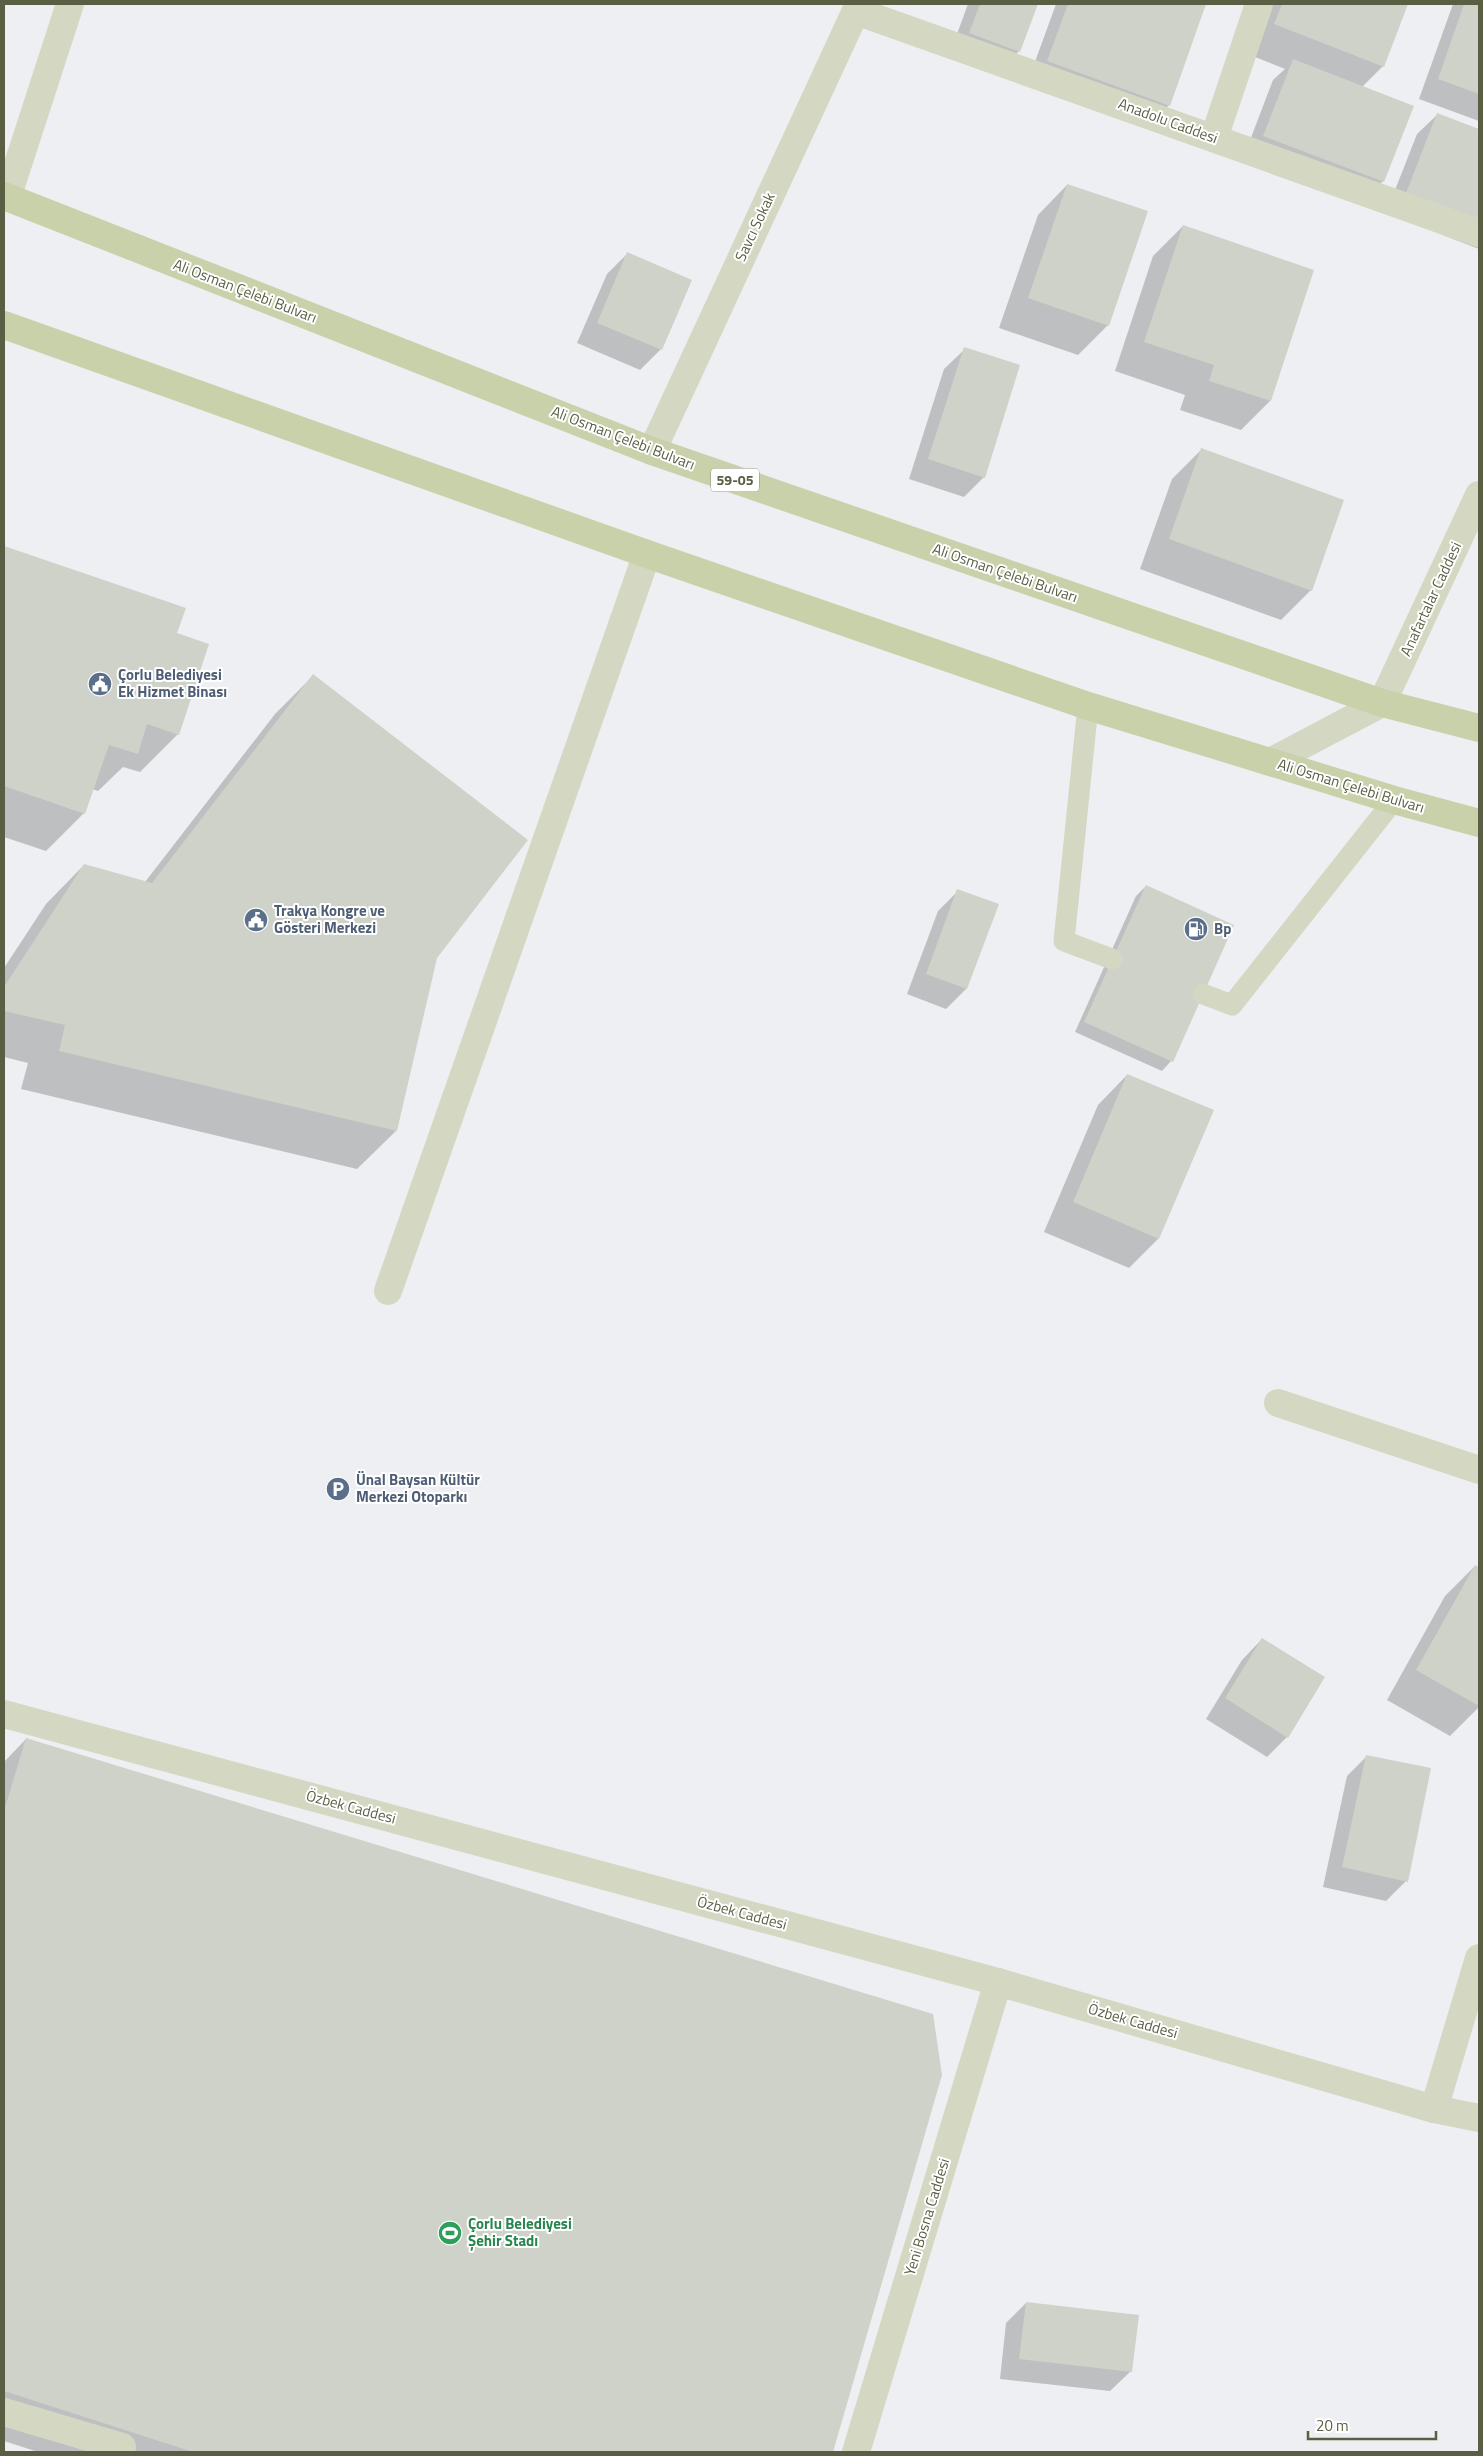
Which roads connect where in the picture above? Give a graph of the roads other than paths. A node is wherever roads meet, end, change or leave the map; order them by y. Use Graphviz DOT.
graph roads {
  1 [pos="70,4"];
  2 [pos="1259,4"];
  3 [pos="858,7"];
  4 [pos="1214,138"];
  5 [pos="5,197"];
  6 [pos="1479,233"];
  7 [pos="4,325"];
  8 [pos="652,450"];
  9 [pos="1479,496"];
  10 [pos="647,554"];
  11 [pos="1382,703"];
  12 [pos="1088,706"];
  13 [pos="1479,728"];
  14 [pos="1270,762"];
  15 [pos="1394,800"];
  16 [pos="1479,823"];
  17 [pos="1112,960"];
  18 [pos="1203,994"];
  19 [pos="388,1291"];
  20 [pos="1278,1403"];
  21 [pos="1479,1470"];
  22 [pos="4,1714"];
  23 [pos="1479,1958"];
  24 [pos="998,1982"];
  25 [pos="1434,2109"];
  26 [pos="1479,2118"];
  27 [pos="4,2412"];
  28 [pos="120,2452"];
  29 [pos="856,2452"];
  1 -- 5 [label="street"];
  2 -- 4 [label="street"];
  3 -- 4 [label="street, Anadolu Caddesi"];
  3 -- 8 [label="street, Savcı Sokak"];
  4 -- 6 [label="street, Anadolu Caddesi"];
  5 -- 8 [label="main road, Ali Osman Çelebi Bulvarı / 59-05"];
  7 -- 10 [label="main road, Ali Osman Çelebi Bulvarı"];
  8 -- 11 [label="main road, Ali Osman Çelebi Bulvarı / 59-05"];
  9 -- 11 [label="street, Anafartalar Caddesi"];
  10 -- 12 [label="main road, Ali Osman Çelebi Bulvarı"];
  10 -- 19 [label="street"];
  11 -- 13 [label="main road, Ali Osman Çelebi Bulvarı / 59-05"];
  11 -- 14 [label="street"];
  12 -- 14 [label="main road, Ali Osman Çelebi Bulvarı"];
  12 -- 17 [label="lane"];
  14 -- 15 [label="main road, Ali Osman Çelebi Bulvarı"];
  15 -- 16 [label="main road, Ali Osman Çelebi Bulvarı"];
  15 -- 18 [label="lane"];
  20 -- 21 [label="street"];
  22 -- 24 [label="street, Özbek Caddesi"];
  23 -- 25 [label="street"];
  24 -- 25 [label="street, Özbek Caddesi"];
  24 -- 29 [label="street, Yeni Bosna Caddesi"];
  25 -- 26 [label="street, Özbek Caddesi"];
  27 -- 28 [label="street"];
}
